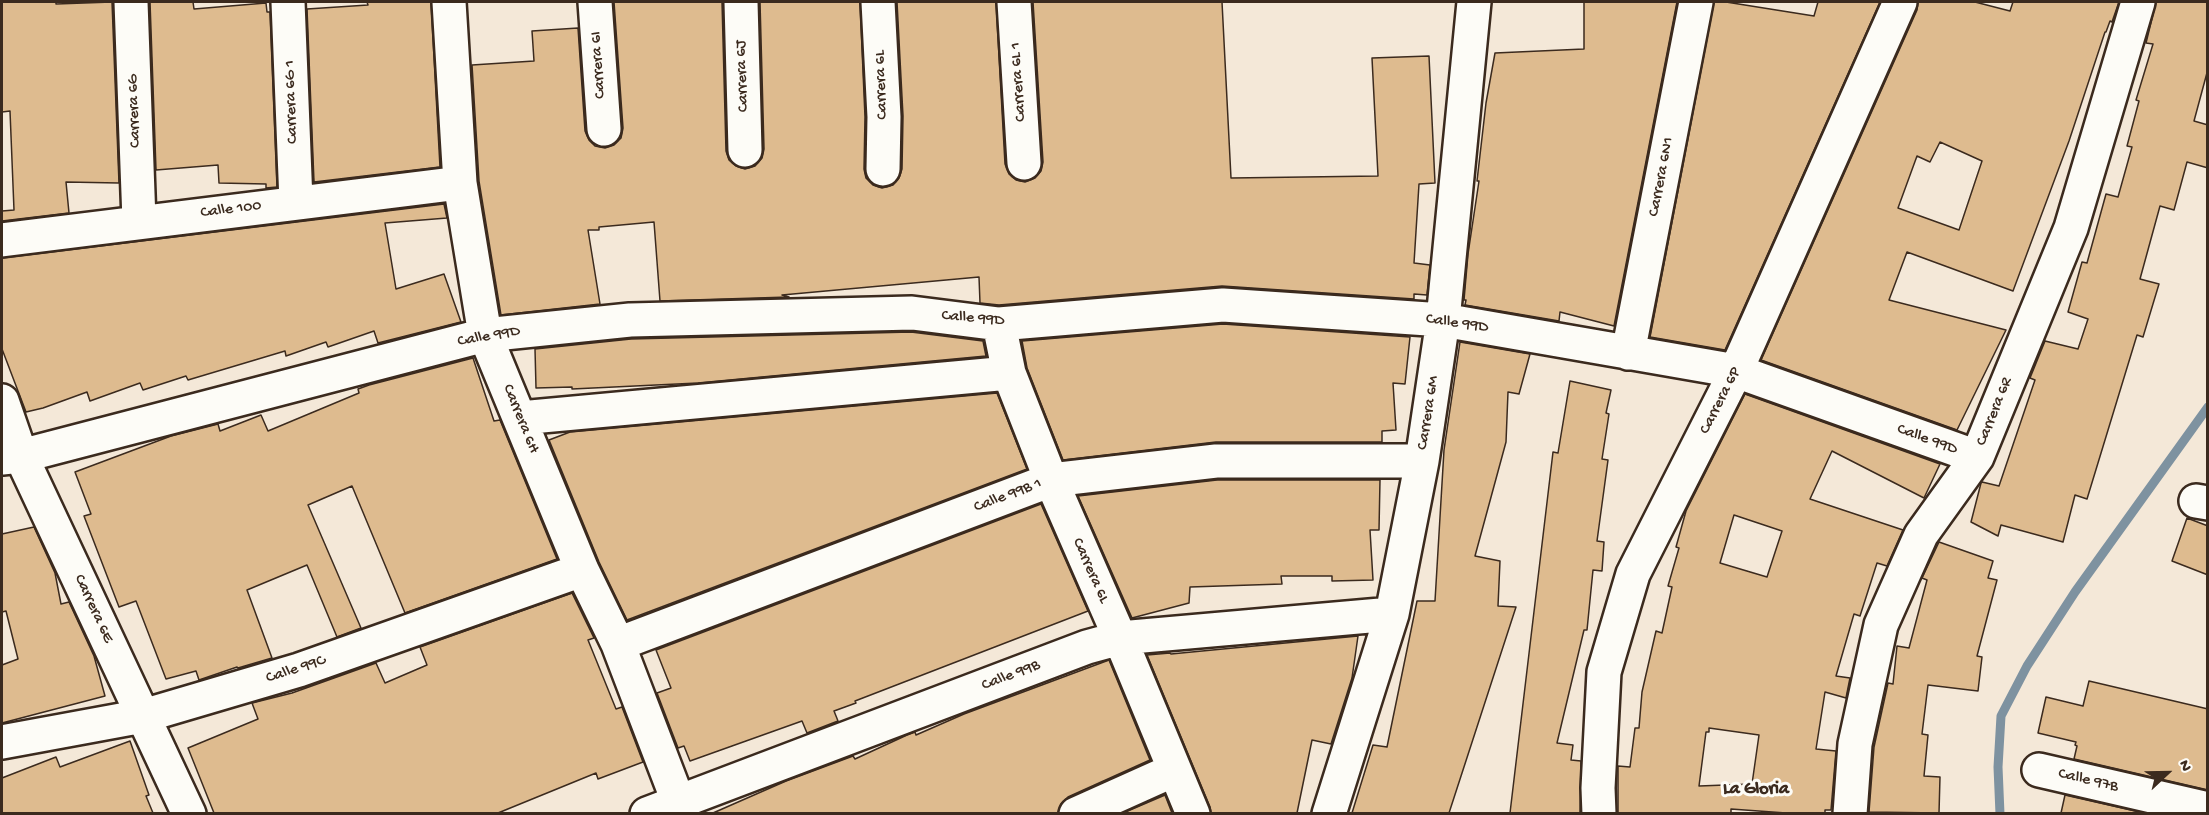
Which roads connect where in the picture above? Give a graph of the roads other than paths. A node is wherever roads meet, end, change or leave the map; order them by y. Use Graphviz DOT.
graph roads {
  1 [pos="131,2"];
  2 [pos="288,2"];
  3 [pos="449,2"];
  4 [pos="595,2"];
  5 [pos="741,2"];
  6 [pos="878,2"];
  7 [pos="1014,2"];
  8 [pos="1474,2"];
  9 [pos="1696,2"];
  10 [pos="1900,2"];
  11 [pos="2138,2"];
  12 [pos="604,129"];
  13 [pos="745,150"];
  14 [pos="1024,163"];
  15 [pos="883,169"];
  16 [pos="460,183"];
  17 [pos="296,202"];
  18 [pos="140,221"];
  19 [pos="2,240"];
  20 [pos="1443,320"];
  21 [pos="999,324"];
  22 [pos="485,335"];
  23 [pos="1628,353"];
  24 [pos="1736,371"];
  25 [pos="1009,373"];
  26 [pos="2,401"];
  27 [pos="519,418"];
  28 [pos="11,457"];
  29 [pos="1977,457"];
  30 [pos="1422,461"];
  31 [pos="1051,480"];
  32 [pos="582,570"];
  33 [pos="1392,614"];
  34 [pos="1120,638"];
  35 [pos="618,644"];
  36 [pos="143,716"];
  37 [pos="2,742"];
  38 [pos="1174,770"];
  39 [pos="2040,770"];
  40 [pos="681,808"];
  41 [pos="2208,808"];
  42 [pos="189,813"];
  43 [pos="647,813"];
  44 [pos="1076,813"];
  45 [pos="1192,813"];
  46 [pos="1329,813"];
  47 [pos="1599,813"];
  48 [pos="1850,813"];
  1 -- 18 [label="street, Carrera 6G"];
  2 -- 17 [label="street, Carrera 6G 1"];
  3 -- 16 [label="street, Carrera 6H"];
  4 -- 12 [label="street, Carrera 6I"];
  5 -- 13 [label="street, Carrera 6J"];
  6 -- 15 [label="street, Carrera 6L"];
  7 -- 14 [label="street, Carrera 6L 1"];
  8 -- 20 [label="street, Carrera 6M"];
  9 -- 23 [label="street, Carrera 6N1"];
  10 -- 24 [label="street, Carrera 6P"];
  11 -- 29 [label="street, Carrera 6R"];
  16 -- 17 [label="street, Calle 100"];
  16 -- 22 [label="street, Carrera 6H"];
  17 -- 18 [label="street, Calle 100"];
  18 -- 19 [label="street, Calle 100"];
  20 -- 21 [label="street, Calle 99D"];
  20 -- 23 [label="street, Calle 99D"];
  20 -- 30 [label="street, Carrera 6M"];
  21 -- 22 [label="street, Calle 99D"];
  21 -- 25 [label="street, Carrera 6L"];
  22 -- 27 [label="street, Carrera 6H"];
  22 -- 28 [label="street, Calle 99D"];
  23 -- 24 [label="street, Calle 99D"];
  24 -- 29 [label="street, Calle 99D"];
  24 -- 47 [label="street, Carrera 6P"];
  25 -- 27 [label="street"];
  25 -- 31 [label="street, Carrera 6L"];
  26 -- 28 [label="street, Carrera 6E"];
  27 -- 32 [label="street, Carrera 6H"];
  28 -- 36 [label="street, Carrera 6E"];
  29 -- 48 [label="street, Carrera 6R"];
  30 -- 31 [label="street, Calle 99B 1"];
  30 -- 33 [label="street, Carrera 6M"];
  31 -- 34 [label="street, Carrera 6L"];
  31 -- 35 [label="street, Calle 99B 1"];
  32 -- 35 [label="street, Carrera 6H"];
  32 -- 36 [label="street, Calle 99C"];
  33 -- 34 [label="street, Calle 99B"];
  33 -- 46 [label="street, Carrera 6M"];
  34 -- 38 [label="street, Carrera 6L"];
  34 -- 40 [label="street, Calle 99B"];
  35 -- 40 [label="street, Carrera 6H"];
  36 -- 37 [label="street, Calle 99C"];
  36 -- 42 [label="street, Carrera 6E"];
  38 -- 44 [label="street"];
  38 -- 45 [label="street, Carrera 6L"];
  39 -- 41 [label="street, Calle 97B"];
  40 -- 43 [label="street, Calle 99B"];
}
